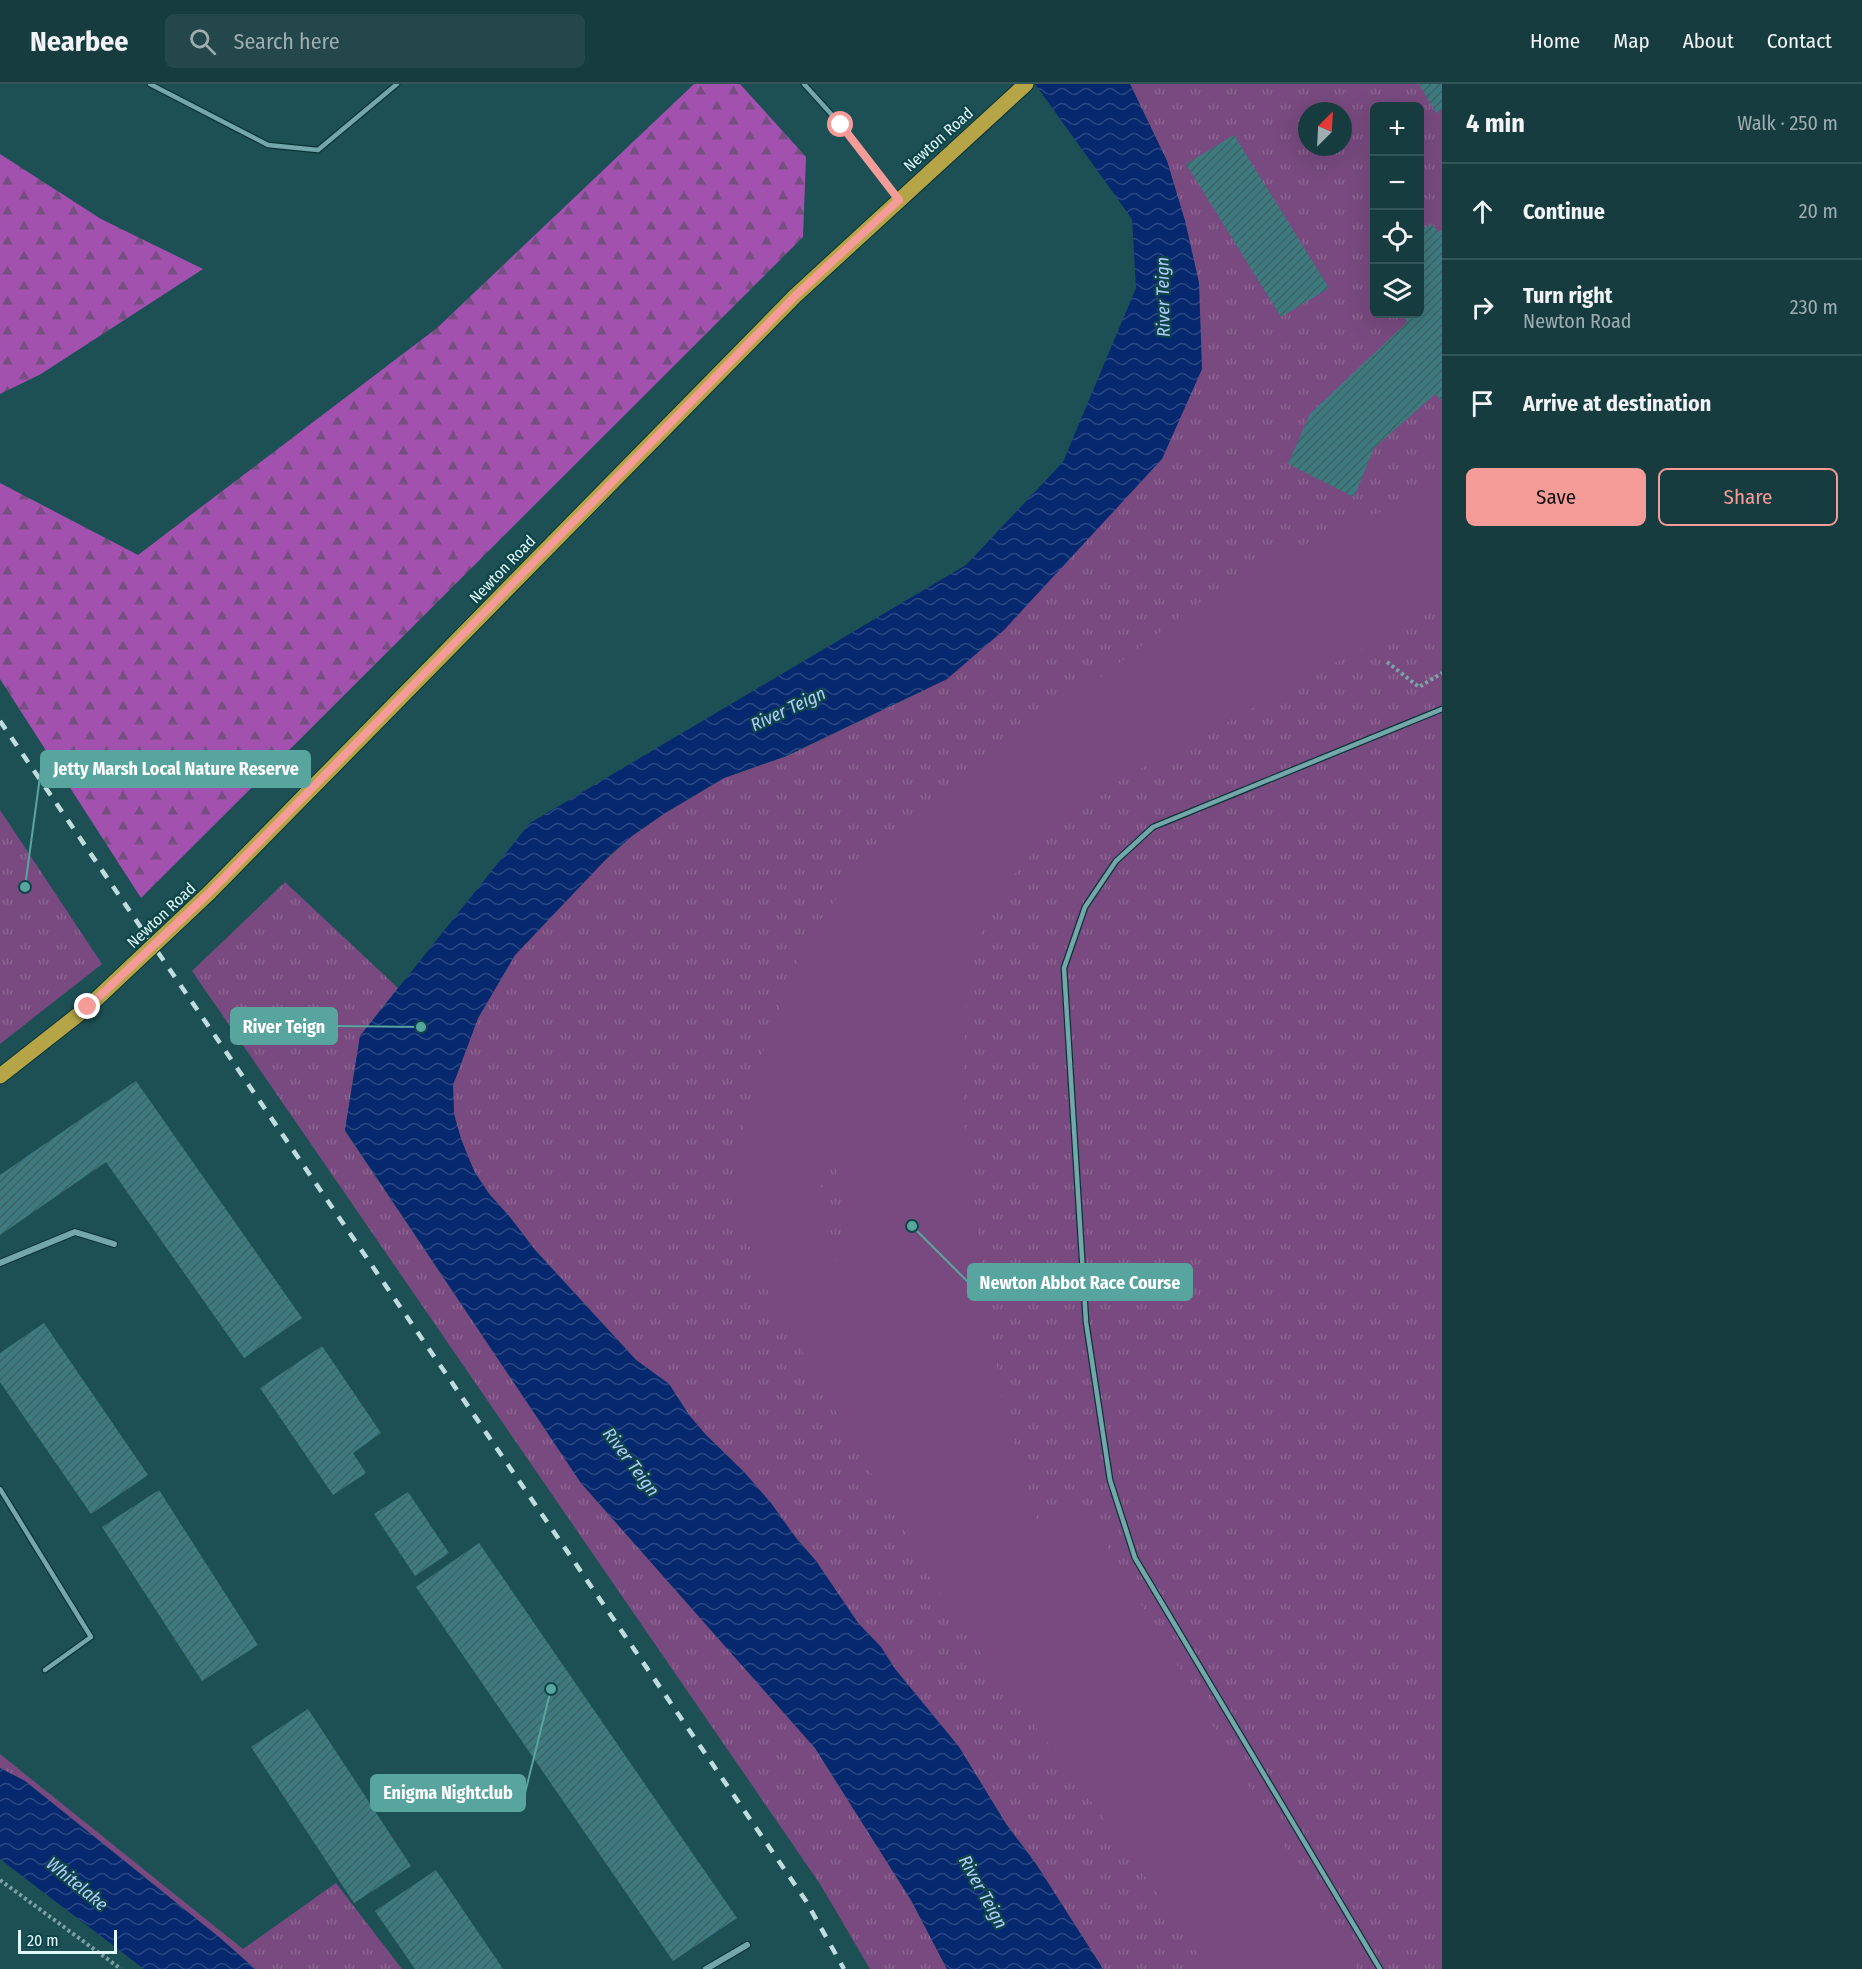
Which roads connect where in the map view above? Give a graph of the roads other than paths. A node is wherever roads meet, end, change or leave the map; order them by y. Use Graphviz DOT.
graph roads {
  1 [pos="150,84"];
  2 [pos="397,84"];
  3 [pos="804,84"];
  4 [pos="1026,84"];
  5 [pos="899,200"];
  6 [pos="1442,710"];
  7 [pos="0,1076"];
  8 [pos="114,1244"];
  9 [pos="0,1263"];
  10 [pos="0,1489"];
  11 [pos="45,1670"];
  12 [pos="747,1945"];
  13 [pos="706,1969"];
  14 [pos="1380,1969"];
  1 -- 2 [label="lane"];
  3 -- 5 [label="lane"];
  4 -- 5 [label="main road, Newton Road"];
  5 -- 7 [label="main road, Newton Road, bridge"];
  6 -- 14 [label="lane"];
  8 -- 9 [label="street"];
  10 -- 11 [label="lane"];
  12 -- 13 [label="street"];
}
